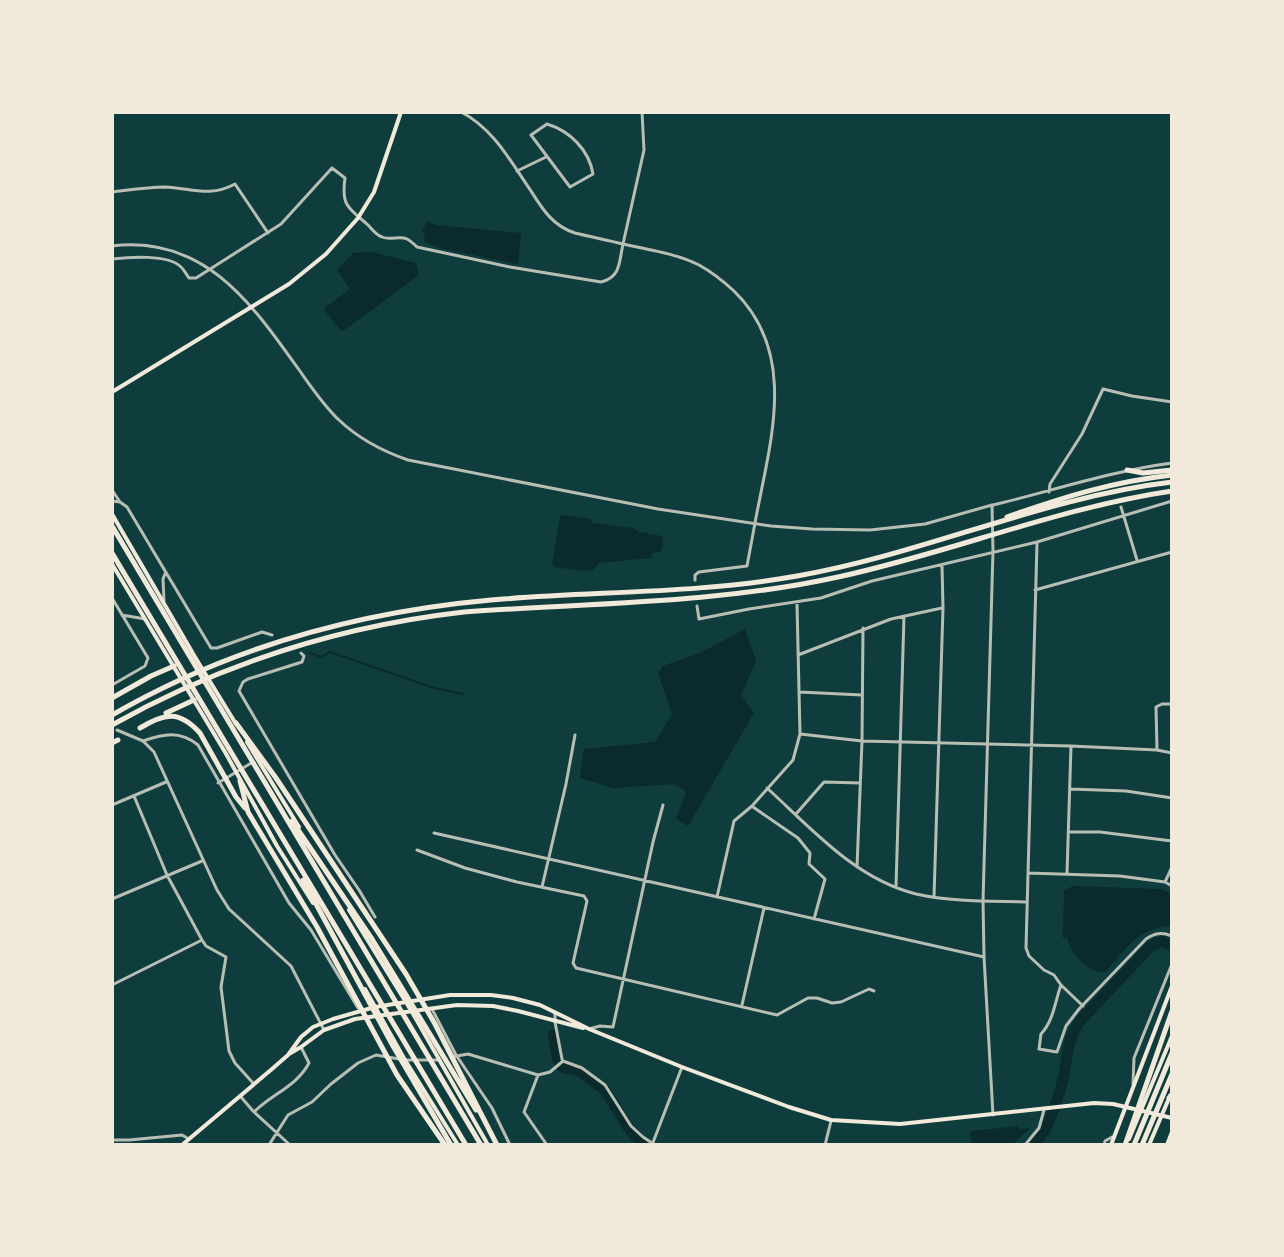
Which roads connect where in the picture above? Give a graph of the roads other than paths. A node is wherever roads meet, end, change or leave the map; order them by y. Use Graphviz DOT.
graph roads {
  1 [pos="401,112"];
  2 [pos="461,112"];
  3 [pos="642,112"];
  4 [pos="546,157"];
  5 [pos="517,171"];
  6 [pos="112,192"];
  7 [pos="358,218"];
  8 [pos="268,233"];
  9 [pos="623,244"];
  10 [pos="112,246"];
  11 [pos="112,259"];
  12 [pos="211,269"];
  13 [pos="252,305"];
  14 [pos="112,392"];
  15 [pos="1172,402"];
  16 [pos="1172,463"];
  17 [pos="1127,470"];
  18 [pos="1116,473"];
  19 [pos="1172,473"];
  20 [pos="1117,479"];
  21 [pos="1172,482"];
  22 [pos="112,490"];
  23 [pos="1172,491"];
  24 [pos="1049,492"];
  25 [pos="112,501"];
  26 [pos="1172,501"];
  27 [pos="120,502"];
  28 [pos="992,505"];
  29 [pos="1121,507"];
  30 [pos="112,514"];
  31 [pos="1124,516"];
  32 [pos="1001,520"];
  33 [pos="755,523"];
  34 [pos="112,526"];
  35 [pos="1037,542"];
  36 [pos="993,551"];
  37 [pos="1172,552"];
  38 [pos="112,553"];
  39 [pos="1137,560"];
  40 [pos="112,564"];
  41 [pos="942,564"];
  42 [pos="166,573"];
  43 [pos="695,580"];
  44 [pos="1035,590"];
  45 [pos="112,598"];
  46 [pos="164,601"];
  47 [pos="797,602"];
  48 [pos="697,606"];
  49 [pos="943,608"];
  50 [pos="122,615"];
  51 [pos="904,616"];
  52 [pos="145,619"];
  53 [pos="863,628"];
  54 [pos="272,635"];
  55 [pos="301,653"];
  56 [pos="798,655"];
  57 [pos="195,657"];
  58 [pos="174,666"];
  59 [pos="112,685"];
  60 [pos="215,690"];
  61 [pos="799,692"];
  62 [pos="862,695"];
  63 [pos="112,698"];
  64 [pos="194,700"];
  65 [pos="1172,704"];
  66 [pos="112,715"];
  67 [pos="156,718"];
  68 [pos="236,723"];
  69 [pos="114,728"];
  70 [pos="140,728"];
  71 [pos="800,734"];
  72 [pos="575,735"];
  73 [pos="143,741"];
  74 [pos="862,741"];
  75 [pos="900,742"];
  76 [pos="939,743"];
  77 [pos="986,744"];
  78 [pos="1032,746"];
  79 [pos="1071,746"];
  80 [pos="1157,750"];
  81 [pos="1172,753"];
  82 [pos="262,756"];
  83 [pos="260,775"];
  84 [pos="240,781"];
  85 [pos="166,782"];
  86 [pos="218,783"];
  87 [pos="860,783"];
  88 [pos="767,788"];
  89 [pos="1070,789"];
  90 [pos="134,796"];
  91 [pos="1172,798"];
  92 [pos="112,805"];
  93 [pos="663,805"];
  94 [pos="752,806"];
  95 [pos="248,812"];
  96 [pos="796,814"];
  97 [pos="1069,832"];
  98 [pos="434,833"];
  99 [pos="281,836"];
  100 [pos="1172,841"];
  101 [pos="417,850"];
  102 [pos="549,859"];
  103 [pos="202,861"];
  104 [pos="857,867"];
  105 [pos="1172,867"];
  106 [pos="1028,873"];
  107 [pos="1067,874"];
  108 [pos="167,875"];
  109 [pos="645,880"];
  110 [pos="1165,882"];
  111 [pos="1172,886"];
  112 [pos="542,887"];
  113 [pos="896,887"];
  114 [pos="717,897"];
  115 [pos="934,897"];
  116 [pos="112,899"];
  117 [pos="983,901"];
  118 [pos="1026,902"];
  119 [pos="764,908"];
  120 [pos="375,917"];
  121 [pos="814,919"];
  122 [pos="1172,936"];
  123 [pos="202,940"];
  124 [pos="984,957"];
  125 [pos="1172,964"];
  126 [pos="623,979"];
  127 [pos="112,985"];
  128 [pos="1061,985"];
  129 [pos="1172,986"];
  130 [pos="874,991"];
  131 [pos="406,1001"];
  132 [pos="742,1006"];
  133 [pos="1083,1006"];
  134 [pos="375,1007"];
  135 [pos="432,1009"];
  136 [pos="360,1011"];
  137 [pos="1172,1011"];
  138 [pos="412,1012"];
  139 [pos="555,1012"];
  140 [pos="381,1016"];
  141 [pos="555,1022"];
  142 [pos="322,1027"];
  143 [pos="589,1029"];
  144 [pos="1172,1036"];
  145 [pos="301,1047"];
  146 [pos="1172,1053"];
  147 [pos="288,1055"];
  148 [pos="456,1055"];
  149 [pos="405,1060"];
  150 [pos="440,1060"];
  151 [pos="561,1063"];
  152 [pos="682,1067"];
  153 [pos="1172,1074"];
  154 [pos="538,1075"];
  155 [pos="254,1085"];
  156 [pos="1133,1088"];
  157 [pos="1171,1095"];
  158 [pos="241,1097"];
  159 [pos="1142,1102"];
  160 [pos="1127,1107"];
  161 [pos="1046,1110"];
  162 [pos="254,1112"];
  163 [pos="993,1115"];
  164 [pos="1172,1118"];
  165 [pos="831,1120"];
  166 [pos="1172,1132"];
  167 [pos="276,1133"];
  168 [pos="1115,1136"];
  169 [pos="189,1139"];
  170 [pos="112,1140"];
  171 [pos="653,1144"];
  172 [pos="1168,1144"];
  173 [pos="182,1145"];
  174 [pos="235,1145"];
  175 [pos="243,1145"];
  176 [pos="269,1145"];
  177 [pos="290,1145"];
  178 [pos="448,1145"];
  179 [pos="458,1145"];
  180 [pos="466,1145"];
  181 [pos="481,1145"];
  182 [pos="488,1145"];
  183 [pos="497,1145"];
  184 [pos="510,1145"];
  185 [pos="547,1145"];
  186 [pos="825,1145"];
  187 [pos="1025,1145"];
  188 [pos="1104,1145"];
  189 [pos="1111,1145"];
  190 [pos="1126,1145"];
  191 [pos="1134,1145"];
  192 [pos="1142,1145"];
  193 [pos="1149,1145"];
  1 -- 7 [label="main road"];
  2 -- 5 [label="street"];
  3 -- 9 [label="street"];
  4 -- 4 [label="street"];
  4 -- 5 [label="street"];
  5 -- 9 [label="street"];
  6 -- 8 [label="street"];
  7 -- 8 [label="street"];
  7 -- 9 [label="street"];
  7 -- 13 [label="main road"];
  8 -- 12 [label="street"];
  9 -- 33 [label="street"];
  10 -- 12 [label="street"];
  11 -- 12 [label="street"];
  12 -- 13 [label="street"];
  13 -- 14 [label="main road"];
  13 -- 33 [label="street"];
  15 -- 24 [label="street"];
  16 -- 17 [label="street"];
  17 -- 18 [label="street"];
  17 -- 19 [label="highway"];
  18 -- 20 [label="street"];
  18 -- 24 [label="street"];
  19 -- 32 [label="highway"];
  21 -- 32 [label="highway"];
  22 -- 27 [label="street"];
  23 -- 69 [label="highway"];
  24 -- 28 [label="street"];
  25 -- 27 [label="street"];
  26 -- 31 [label="street"];
  27 -- 42 [label="street"];
  28 -- 33 [label="street"];
  28 -- 36 [label="street"];
  29 -- 31 [label="street"];
  30 -- 46 [label="main road"];
  31 -- 35 [label="street"];
  31 -- 39 [label="street"];
  32 -- 66 [label="highway"];
  33 -- 43 [label="street"];
  34 -- 83 [label="highway"];
  35 -- 36 [label="street"];
  35 -- 44 [label="street"];
  36 -- 41 [label="street"];
  36 -- 77 [label="street"];
  37 -- 39 [label="street"];
  38 -- 99 [label="highway"];
  39 -- 44 [label="street"];
  40 -- 52 [label="main road"];
  41 -- 47 [label="street"];
  41 -- 49 [label="street"];
  42 -- 46 [label="street"];
  42 -- 54 [label="street"];
  44 -- 78 [label="street"];
  45 -- 50 [label="street"];
  46 -- 57 [label="main road"];
  47 -- 48 [label="street"];
  47 -- 56 [label="street"];
  49 -- 51 [label="street"];
  49 -- 76 [label="street"];
  50 -- 52 [label="street"];
  50 -- 59 [label="street"];
  51 -- 53 [label="street"];
  51 -- 75 [label="street"];
  52 -- 58 [label="main road"];
  53 -- 56 [label="street"];
  53 -- 62 [label="street"];
  55 -- 120 [label="street"];
  56 -- 61 [label="street"];
  57 -- 58 [label="main road"];
  57 -- 60 [label="main road"];
  58 -- 63 [label="highway"];
  58 -- 64 [label="main road"];
  60 -- 64 [label="main road"];
  60 -- 68 [label="main road"];
  61 -- 62 [label="street"];
  61 -- 71 [label="street"];
  62 -- 74 [label="street"];
  64 -- 67 [label="highway"];
  64 -- 84 [label="main road"];
  65 -- 80 [label="street"];
  67 -- 70 [label="highway"];
  67 -- 95 [label="highway"];
  68 -- 131 [label="main road"];
  68 -- 183 [label="highway"];
  69 -- 73 [label="street"];
  71 -- 74 [label="street"];
  71 -- 88 [label="street"];
  72 -- 102 [label="street"];
  73 -- 85 [label="street"];
  73 -- 86 [label="street"];
  74 -- 75 [label="street"];
  74 -- 87 [label="street"];
  75 -- 76 [label="street"];
  75 -- 113 [label="street"];
  76 -- 77 [label="street"];
  76 -- 115 [label="street"];
  77 -- 78 [label="street"];
  77 -- 117 [label="street"];
  78 -- 79 [label="street"];
  78 -- 106 [label="street"];
  79 -- 80 [label="street"];
  79 -- 89 [label="street"];
  80 -- 81 [label="street"];
  82 -- 86 [label="street"];
  83 -- 181 [label="highway"];
  83 -- 183 [label="highway"];
  84 -- 95 [label="highway"];
  84 -- 134 [label="main road"];
  85 -- 90 [label="street"];
  85 -- 103 [label="street"];
  86 -- 136 [label="street"];
  87 -- 96 [label="street"];
  87 -- 104 [label="street"];
  88 -- 94 [label="street"];
  88 -- 96 [label="street"];
  89 -- 91 [label="street"];
  89 -- 97 [label="street"];
  90 -- 92 [label="street"];
  90 -- 108 [label="street"];
  93 -- 109 [label="street"];
  94 -- 114 [label="street"];
  94 -- 121 [label="street"];
  95 -- 178 [label="highway"];
  96 -- 104 [label="street"];
  97 -- 100 [label="street"];
  97 -- 107 [label="street"];
  98 -- 102 [label="street"];
  99 -- 178 [label="highway"];
  99 -- 180 [label="highway"];
  101 -- 112 [label="street"];
  102 -- 109 [label="street"];
  102 -- 112 [label="street"];
  103 -- 108 [label="street"];
  103 -- 142 [label="street"];
  104 -- 113 [label="street"];
  105 -- 110 [label="street"];
  106 -- 107 [label="street"];
  106 -- 118 [label="street"];
  107 -- 110 [label="street"];
  108 -- 116 [label="street"];
  108 -- 123 [label="street"];
  109 -- 114 [label="street"];
  109 -- 126 [label="street"];
  110 -- 111 [label="street"];
  112 -- 126 [label="street"];
  113 -- 115 [label="street"];
  114 -- 119 [label="street"];
  115 -- 117 [label="street"];
  117 -- 118 [label="street"];
  117 -- 124 [label="street"];
  118 -- 128 [label="street"];
  119 -- 121 [label="street"];
  119 -- 132 [label="street"];
  121 -- 124 [label="street"];
  122 -- 133 [label="street"];
  123 -- 127 [label="street"];
  123 -- 155 [label="street"];
  124 -- 163 [label="street"];
  125 -- 156 [label="street"];
  126 -- 132 [label="street"];
  126 -- 143 [label="street"];
  128 -- 133 [label="street"];
  128 -- 133 [label="street"];
  129 -- 156 [label="main road"];
  130 -- 132 [label="street"];
  131 -- 134 [label="main road"];
  131 -- 138 [label="main road"];
  131 -- 139 [label="main road"];
  134 -- 136 [label="main road"];
  134 -- 140 [label="main road"];
  135 -- 138 [label="main road"];
  135 -- 141 [label="main road"];
  135 -- 148 [label="street"];
  136 -- 142 [label="main road"];
  137 -- 159 [label="highway"];
  138 -- 140 [label="main road"];
  138 -- 150 [label="main road"];
  139 -- 141 [label="street"];
  139 -- 143 [label="main road"];
  140 -- 142 [label="main road"];
  140 -- 149 [label="main road"];
  141 -- 143 [label="main road"];
  141 -- 151 [label="street"];
  142 -- 145 [label="main road"];
  142 -- 147 [label="main road"];
  143 -- 152 [label="main road"];
  144 -- 159 [label="main road"];
  145 -- 147 [label="main road"];
  145 -- 162 [label="street"];
  146 -- 191 [label="highway"];
  147 -- 155 [label="main road"];
  148 -- 150 [label="street"];
  148 -- 154 [label="street"];
  148 -- 184 [label="street"];
  149 -- 150 [label="street"];
  149 -- 167 [label="street"];
  149 -- 179 [label="main road"];
  150 -- 182 [label="main road"];
  151 -- 154 [label="street"];
  151 -- 171 [label="street"];
  152 -- 165 [label="main road"];
  152 -- 171 [label="street"];
  153 -- 192 [label="highway"];
  154 -- 185 [label="street"];
  155 -- 158 [label="main road"];
  156 -- 160 [label="main road"];
  157 -- 193 [label="main road"];
  158 -- 162 [label="street"];
  158 -- 169 [label="main road"];
  159 -- 190 [label="highway"];
  160 -- 161 [label="main road"];
  160 -- 164 [label="main road"];
  160 -- 168 [label="main road"];
  161 -- 163 [label="main road"];
  161 -- 187 [label="street"];
  162 -- 167 [label="street"];
  163 -- 165 [label="main road"];
  165 -- 186 [label="street"];
  166 -- 172 [label="main road"];
  167 -- 176 [label="street"];
  167 -- 177 [label="street"];
  168 -- 188 [label="street"];
  168 -- 189 [label="main road"];
  169 -- 170 [label="street"];
  169 -- 173 [label="main road"];
  174 -- 175 [label="street"];
}
